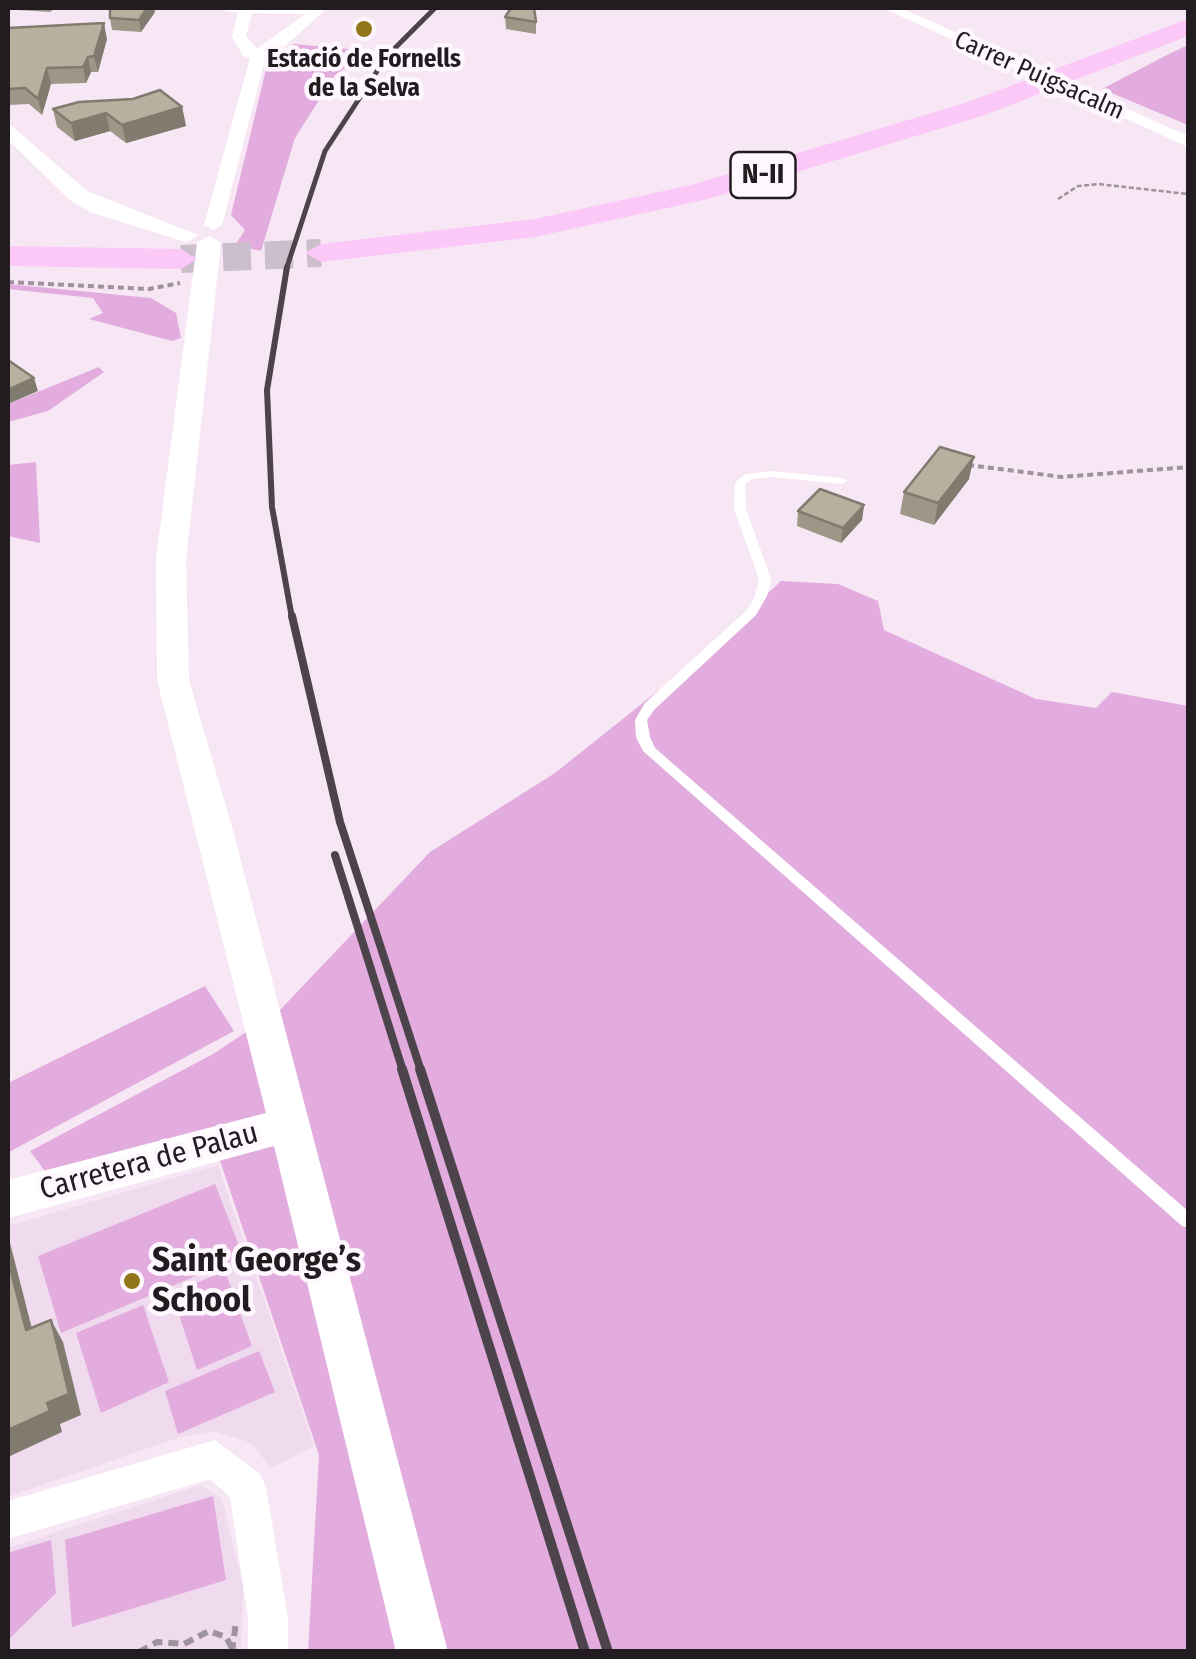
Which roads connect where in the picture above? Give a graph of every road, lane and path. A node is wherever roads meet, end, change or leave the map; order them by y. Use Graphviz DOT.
graph roads {
  1 [pos="219,8"];
  2 [pos="246,8"];
  3 [pos="890,8"];
  4 [pos="316,9"];
  5 [pos="1188,27"];
  6 [pos="259,54"];
  7 [pos="8,129"];
  8 [pos="1188,142"];
  9 [pos="1188,194"];
  10 [pos="1058,198"];
  11 [pos="198,248"];
  12 [pos="321,253"];
  13 [pos="8,256"];
  14 [pos="8,282"];
  15 [pos="965,465"];
  16 [pos="1188,467"];
  17 [pos="842,481"];
  18 [pos="290,1124"];
  19 [pos="8,1199"];
  20 [pos="1188,1221"];
  21 [pos="8,1520"];
  22 [pos="139,1652"];
  23 [pos="232,1652"];
  24 [pos="268,1652"];
  25 [pos="422,1652"];
  1 -- 2 [label="street"];
  2 -- 4 [label="street"];
  2 -- 6 [label="street"];
  3 -- 8 [label="street, Carrer Puigsacalm"];
  4 -- 6 [label="street"];
  5 -- 12 [label="highway, N-II"];
  6 -- 11 [label="street"];
  7 -- 11 [label="street"];
  9 -- 10 [label="path"];
  11 -- 13 [label="highway"];
  11 -- 14 [label="path"];
  11 -- 18 [label="street"];
  15 -- 16 [label="path"];
  17 -- 20 [label="lane"];
  18 -- 19 [label="street, Carretera de Palau"];
  18 -- 25 [label="street"];
  21 -- 24 [label="street"];
  22 -- 23 [label="path"];
}
